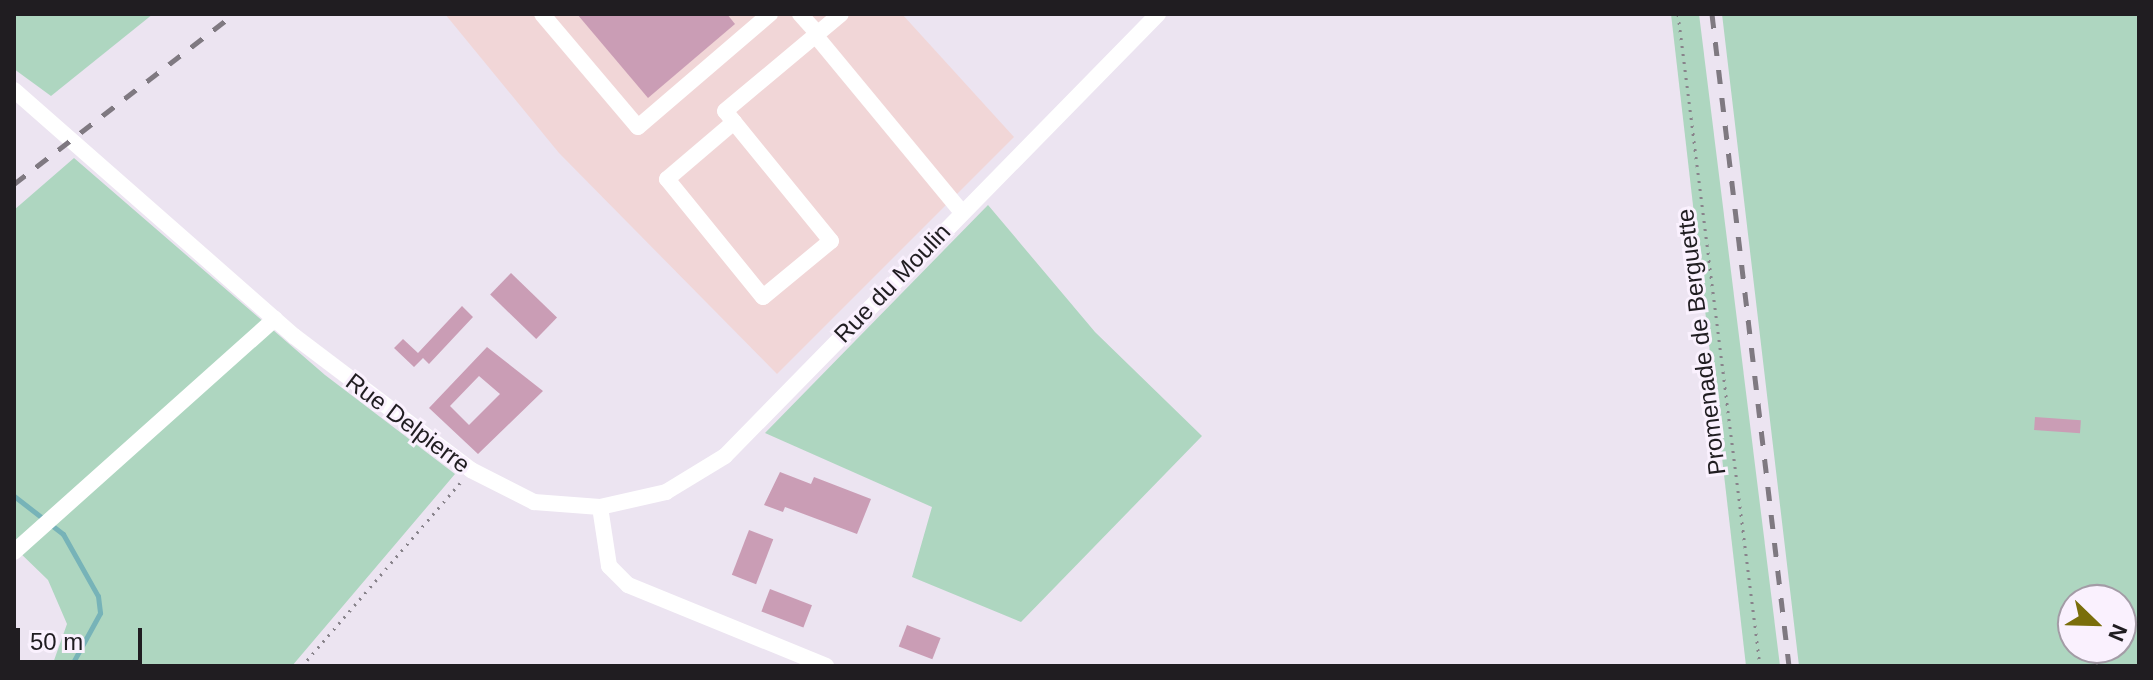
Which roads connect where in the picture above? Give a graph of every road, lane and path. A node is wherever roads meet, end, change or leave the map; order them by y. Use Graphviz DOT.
graph roads {
  1 [pos="542,14"];
  2 [pos="770,14"];
  3 [pos="800,14"];
  4 [pos="841,14"];
  5 [pos="1158,14"];
  6 [pos="1678,14"];
  7 [pos="817,35"];
  8 [pos="14,90"];
  9 [pos="734,122"];
  10 [pos="961,211"];
  11 [pos="275,319"];
  12 [pos="471,470"];
  13 [pos="600,507"];
  14 [pos="14,552"];
  15 [pos="302,666"];
  16 [pos="826,666"];
  17 [pos="1760,666"];
  1 -- 2 [label="street"];
  3 -- 7 [label="street"];
  4 -- 7 [label="street"];
  5 -- 10 [label="street, Rue du Moulin"];
  6 -- 17 [label="path, Promenade de Berguette"];
  7 -- 9 [label="street"];
  7 -- 10 [label="street"];
  8 -- 11 [label="street, Rue Delpierre"];
  9 -- 9 [label="street"];
  10 -- 13 [label="street, Rue du Moulin"];
  11 -- 12 [label="street, Rue Delpierre"];
  11 -- 14 [label="street"];
  12 -- 13 [label="street, Rue Delpierre"];
  12 -- 15 [label="path"];
  13 -- 16 [label="street"];
}
